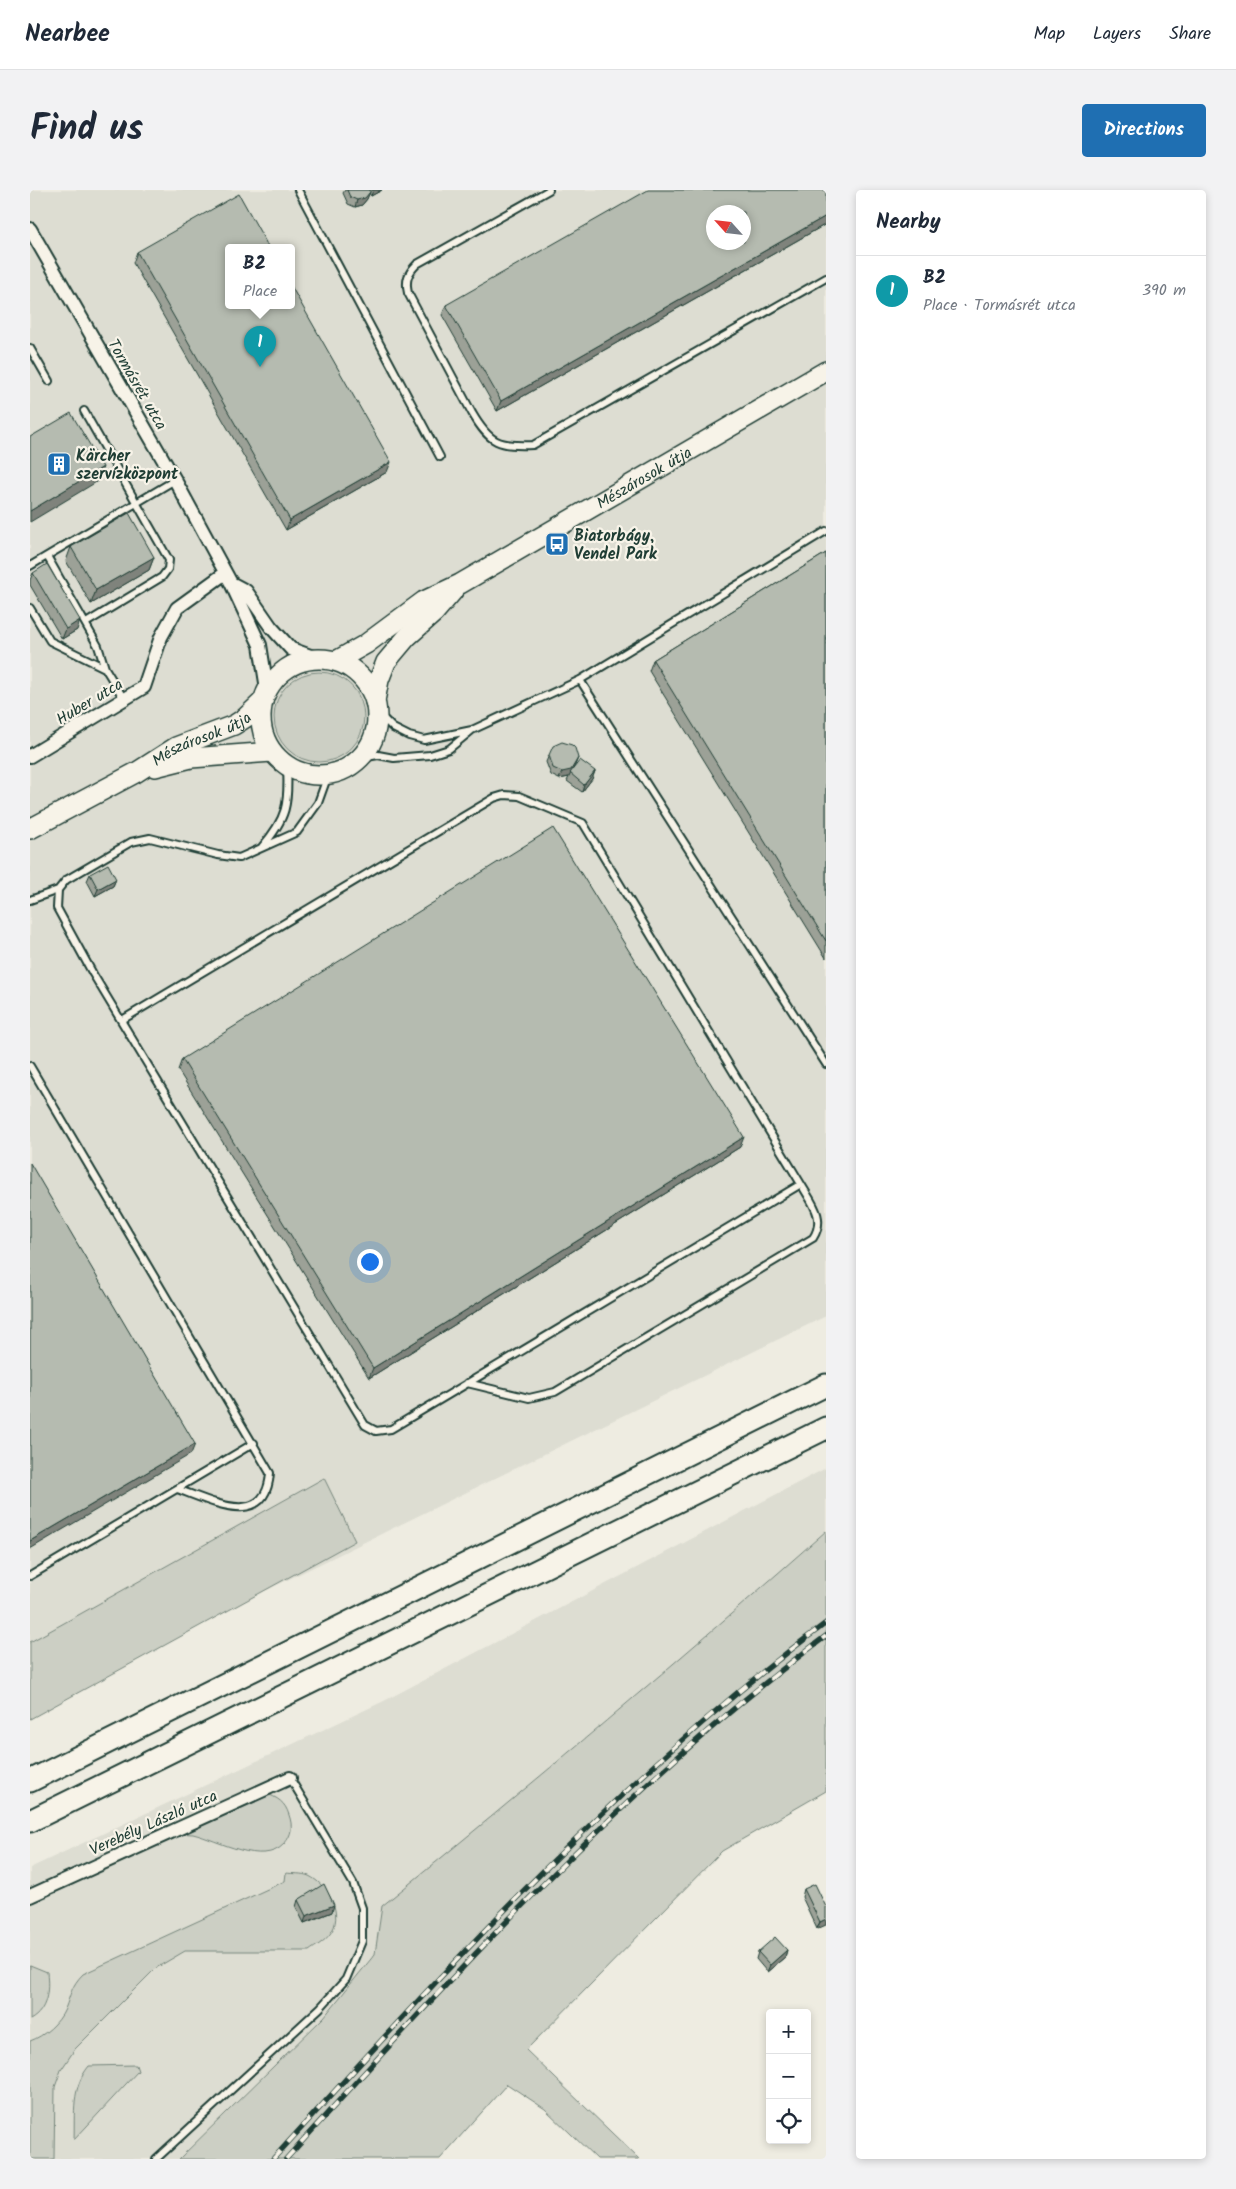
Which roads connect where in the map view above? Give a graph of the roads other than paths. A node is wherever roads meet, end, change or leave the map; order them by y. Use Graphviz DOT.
graph roads {
  1 [pos="298,190"];
  2 [pos="549,190"];
  3 [pos="30,229"];
  4 [pos="826,278"];
  5 [pos="30,348"];
  6 [pos="826,371"];
  7 [pos="49,381"];
  8 [pos="84,411"];
  9 [pos="440,457"];
  10 [pos="174,480"];
  11 [pos="136,502"];
  12 [pos="826,531"];
  13 [pos="47,556"];
  14 [pos="30,566"];
  15 [pos="227,578"];
  16 [pos="460,584"];
  17 [pos="30,608"];
  18 [pos="86,623"];
  19 [pos="316,658"];
  20 [pos="336,661"];
  21 [pos="105,668"];
  22 [pos="580,680"];
  23 [pos="265,695"];
  24 [pos="124,699"];
  25 [pos="376,706"];
  26 [pos="472,730"];
  27 [pos="272,752"];
  28 [pos="30,756"];
  29 [pos="361,758"];
  30 [pos="287,766"];
  31 [pos="137,772"];
  32 [pos="328,775"];
  33 [pos="30,829"];
  34 [pos="261,849"];
  35 [pos="58,890"];
  36 [pos="30,900"];
  37 [pos="122,1020"];
  38 [pos="826,1064"];
  39 [pos="30,1066"];
  40 [pos="801,1184"];
  41 [pos="467,1383"];
  42 [pos="826,1385"];
  43 [pos="826,1428"];
  44 [pos="254,1443"];
  45 [pos="177,1489"];
  46 [pos="30,1576"];
  47 [pos="290,1778"];
  48 [pos="30,1781"];
  49 [pos="30,1821"];
  50 [pos="30,1896"];
  51 [pos="156,2159"];
  1 -- 9 [label="lane"];
  2 -- 4 [label="lane"];
  3 -- 10 [label="street, Tormásrét utca"];
  5 -- 7 [label="lane"];
  6 -- 16 [label="main road, Mészárosok útja"];
  8 -- 11 [label="lane"];
  10 -- 11 [label="lane"];
  10 -- 15 [label="street, Tormásrét utca"];
  11 -- 13 [label="lane"];
  11 -- 18 [label="lane"];
  12 -- 22 [label="lane"];
  13 -- 14 [label="lane"];
  13 -- 18 [label="lane"];
  15 -- 19 [label="street"];
  15 -- 23 [label="street, Tormásrét utca"];
  15 -- 24 [label="street, Huber utca"];
  16 -- 20 [label="main road, Mészárosok útja"];
  16 -- 25 [label="main road, Mészárosok útja"];
  17 -- 21 [label="lane"];
  18 -- 21 [label="lane"];
  19 -- 20 [label="main road, Mészárosok útja"];
  19 -- 23 [label="main road, Mészárosok útja"];
  20 -- 25 [label="main road, Mészárosok útja"];
  21 -- 24 [label="lane"];
  22 -- 26 [label="lane"];
  22 -- 38 [label="lane"];
  23 -- 27 [label="main road, Mészárosok útja"];
  23 -- 31 [label="main road, Mészárosok útja"];
  24 -- 28 [label="street, Huber utca"];
  25 -- 26 [label="lane"];
  25 -- 29 [label="main road, Mészárosok útja"];
  26 -- 29 [label="lane"];
  27 -- 30 [label="main road, Mészárosok útja"];
  27 -- 31 [label="main road, Mészárosok útja"];
  29 -- 32 [label="main road, Mészárosok útja"];
  30 -- 32 [label="main road, Mészárosok útja"];
  30 -- 34 [label="lane"];
  31 -- 33 [label="main road, Mészárosok útja"];
  32 -- 34 [label="lane"];
  34 -- 35 [label="lane"];
  35 -- 36 [label="lane"];
  35 -- 37 [label="lane"];
  37 -- 40 [label="lane"];
  37 -- 41 [label="lane"];
  39 -- 44 [label="lane"];
  40 -- 41 [label="lane"];
  40 -- 41 [label="lane"];
  42 -- 48 [label="highway"];
  43 -- 49 [label="highway"];
  44 -- 45 [label="lane"];
  44 -- 45 [label="lane"];
  45 -- 46 [label="lane"];
  47 -- 50 [label="street, Verebély László utca"];
  47 -- 51 [label="lane"];
}
